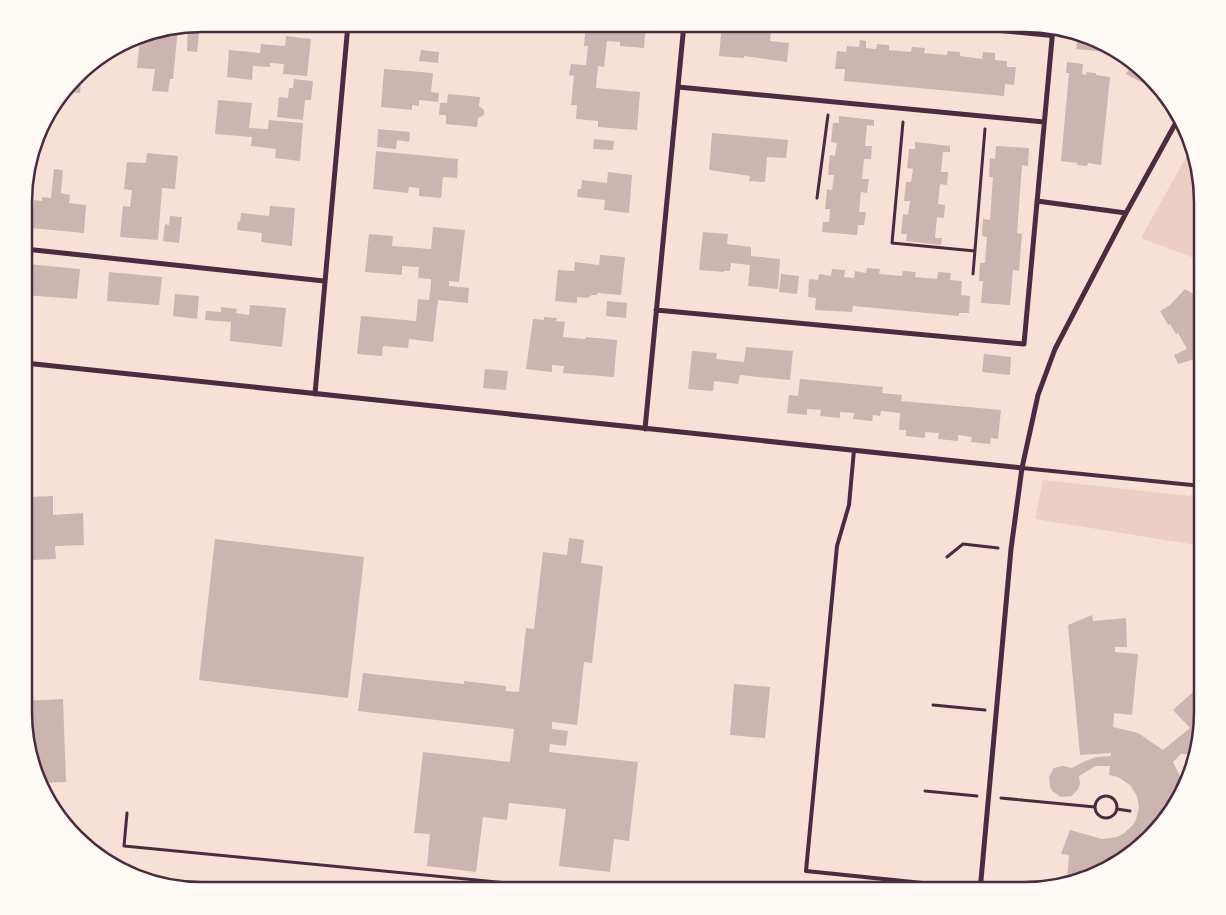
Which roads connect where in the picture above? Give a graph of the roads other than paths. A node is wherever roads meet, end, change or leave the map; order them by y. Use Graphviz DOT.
graph roads {
  1 [pos="347,33"];
  2 [pos="683,33"];
  3 [pos="1022,33"];
  4 [pos="1052,36"];
  5 [pos="678,87"];
  6 [pos="1044,122"];
  7 [pos="1175,125"];
  8 [pos="1037,201"];
  9 [pos="1126,213"];
  10 [pos="32,251"];
  11 [pos="324,281"];
  12 [pos="656,310"];
  13 [pos="32,364"];
  14 [pos="314,394"];
  15 [pos="645,429"];
  16 [pos="854,450"];
  17 [pos="1022,468"];
  18 [pos="1193,485"];
  19 [pos="907,882"];
  20 [pos="982,882"];
  1 -- 11 [label="street"];
  2 -- 5 [label="street"];
  3 -- 4 [label="lane"];
  4 -- 6 [label="street"];
  5 -- 6 [label="street"];
  5 -- 12 [label="street"];
  6 -- 8 [label="street"];
  7 -- 9 [label="street"];
  8 -- 9 [label="street"];
  8 -- 12 [label="street"];
  9 -- 17 [label="street"];
  10 -- 11 [label="street"];
  11 -- 14 [label="street"];
  12 -- 15 [label="street"];
  13 -- 14 [label="street"];
  14 -- 15 [label="street"];
  15 -- 16 [label="street"];
  16 -- 17 [label="street"];
  16 -- 19 [label="lane"];
  17 -- 18 [label="lane"];
  17 -- 20 [label="street"];
}
